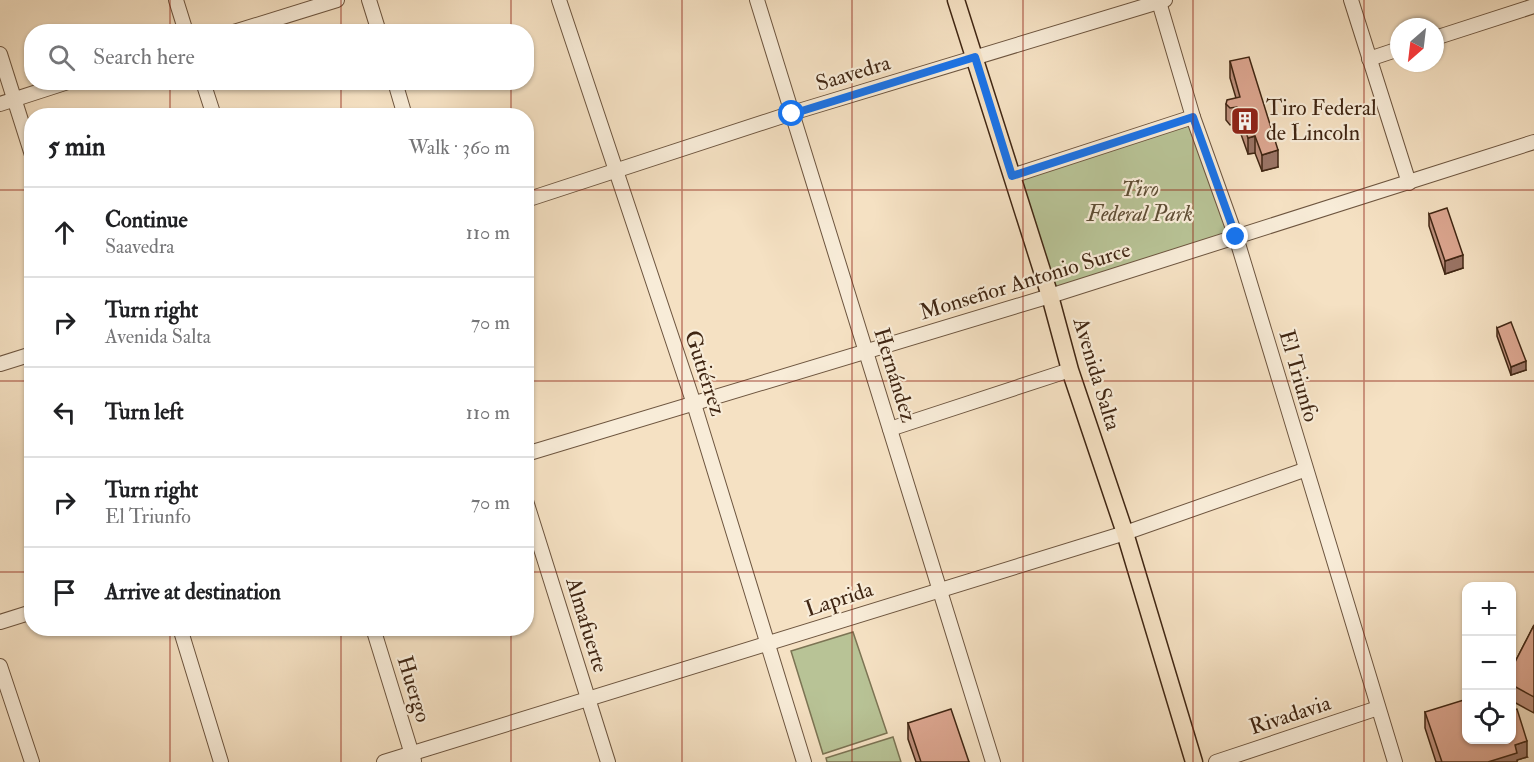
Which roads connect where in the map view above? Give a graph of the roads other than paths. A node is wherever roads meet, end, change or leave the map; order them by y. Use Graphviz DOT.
graph roads {
  1 [pos="176,0"];
  2 [pos="337,0"];
  3 [pos="369,0"];
  4 [pos="559,0"];
  5 [pos="757,0"];
  6 [pos="956,0"];
  7 [pos="1350,0"];
  8 [pos="1162,1"];
  9 [pos="1534,6"];
  10 [pos="184,24"];
  11 [pos="260,24"];
  12 [pos="376,24"];
  13 [pos="1444,35"];
  14 [pos="1390,53"];
  15 [pos="0,54"];
  16 [pos="975,57"];
  17 [pos="1370,59"];
  18 [pos="43,90"];
  19 [pos="206,90"];
  20 [pos="397,90"];
  21 [pos="14,99"];
  22 [pos="0,104"];
  23 [pos="211,108"];
  24 [pos="403,108"];
  25 [pos="792,114"];
  26 [pos="1193,117"];
  27 [pos="24,130"];
  28 [pos="1534,142"];
  29 [pos="618,171"];
  30 [pos="1012,176"];
  31 [pos="1409,183"];
  32 [pos="534,197"];
  33 [pos="1236,237"];
  34 [pos="1050,296"];
  35 [pos="866,352"];
  36 [pos="24,356"];
  37 [pos="0,364"];
  38 [pos="1070,370"];
  39 [pos="694,405"];
  40 [pos="890,429"];
  41 [pos="534,452"];
  42 [pos="1304,470"];
  43 [pos="534,527"];
  44 [pos="1125,533"];
  45 [pos="939,589"];
  46 [pos="24,614"];
  47 [pos="0,622"];
  48 [pos="182,636"];
  49 [pos="375,636"];
  50 [pos="766,644"];
  51 [pos="0,666"];
  52 [pos="587,697"];
  53 [pos="1378,708"];
  54 [pos="412,758"];
  55 [pos="32,762"];
  56 [pos="220,762"];
  57 [pos="384,762"];
  58 [pos="608,762"];
  59 [pos="804,762"];
  60 [pos="993,762"];
  61 [pos="1194,762"];
  62 [pos="1216,762"];
  63 [pos="1395,762"];
  1 -- 10 [label="street"];
  2 -- 11 [label="street"];
  3 -- 12 [label="street"];
  4 -- 29 [label="street, Gutiérrez"];
  5 -- 25 [label="street, Hernández"];
  6 -- 16 [label="main road, Avenida Salta"];
  7 -- 17 [label="street"];
  8 -- 16 [label="street, Saavedra"];
  8 -- 26 [label="street, El Triunfo"];
  9 -- 13 [label="street"];
  14 -- 17 [label="street"];
  15 -- 21 [label="street"];
  16 -- 25 [label="street, Saavedra"];
  16 -- 30 [label="main road, Avenida Salta"];
  17 -- 31 [label="street"];
  18 -- 21 [label="street"];
  19 -- 23 [label="street"];
  20 -- 24 [label="street"];
  21 -- 22 [label="street"];
  21 -- 27 [label="street"];
  25 -- 29 [label="street, Saavedra"];
  25 -- 35 [label="street, Hernández"];
  26 -- 30 [label="street"];
  26 -- 33 [label="street, El Triunfo"];
  28 -- 31 [label="street, Monseñor Antonio Surce"];
  29 -- 32 [label="street, Saavedra"];
  29 -- 39 [label="street, Gutiérrez"];
  30 -- 34 [label="main road, Avenida Salta"];
  31 -- 33 [label="street, Monseñor Antonio Surce"];
  33 -- 34 [label="street, Monseñor Antonio Surce"];
  33 -- 42 [label="street, El Triunfo"];
  34 -- 35 [label="street, Monseñor Antonio Surce"];
  34 -- 38 [label="main road, Avenida Salta"];
  35 -- 39 [label="street, Monseñor Antonio Surce"];
  35 -- 40 [label="street, Hernández"];
  36 -- 37 [label="street"];
  38 -- 40 [label="street"];
  38 -- 44 [label="main road, Avenida Salta"];
  39 -- 41 [label="street, Monseñor Antonio Surce"];
  39 -- 50 [label="street, Gutiérrez"];
  40 -- 45 [label="street, Hernández"];
  42 -- 44 [label="street, Laprida"];
  42 -- 53 [label="street, El Triunfo"];
  43 -- 52 [label="street, Almafuerte"];
  44 -- 45 [label="street, Laprida"];
  44 -- 61 [label="main road, Avenida Salta"];
  45 -- 50 [label="street, Laprida"];
  45 -- 60 [label="street, Hernández"];
  46 -- 47 [label="street"];
  48 -- 56 [label="street"];
  49 -- 54 [label="street, Huergo"];
  50 -- 52 [label="street, Laprida"];
  50 -- 59 [label="street, Gutiérrez"];
  51 -- 55 [label="street"];
  52 -- 54 [label="street, Laprida"];
  52 -- 58 [label="street, Almafuerte"];
  53 -- 62 [label="street, Rivadavia"];
  53 -- 63 [label="street, El Triunfo"];
  54 -- 57 [label="street, Laprida"];
}
